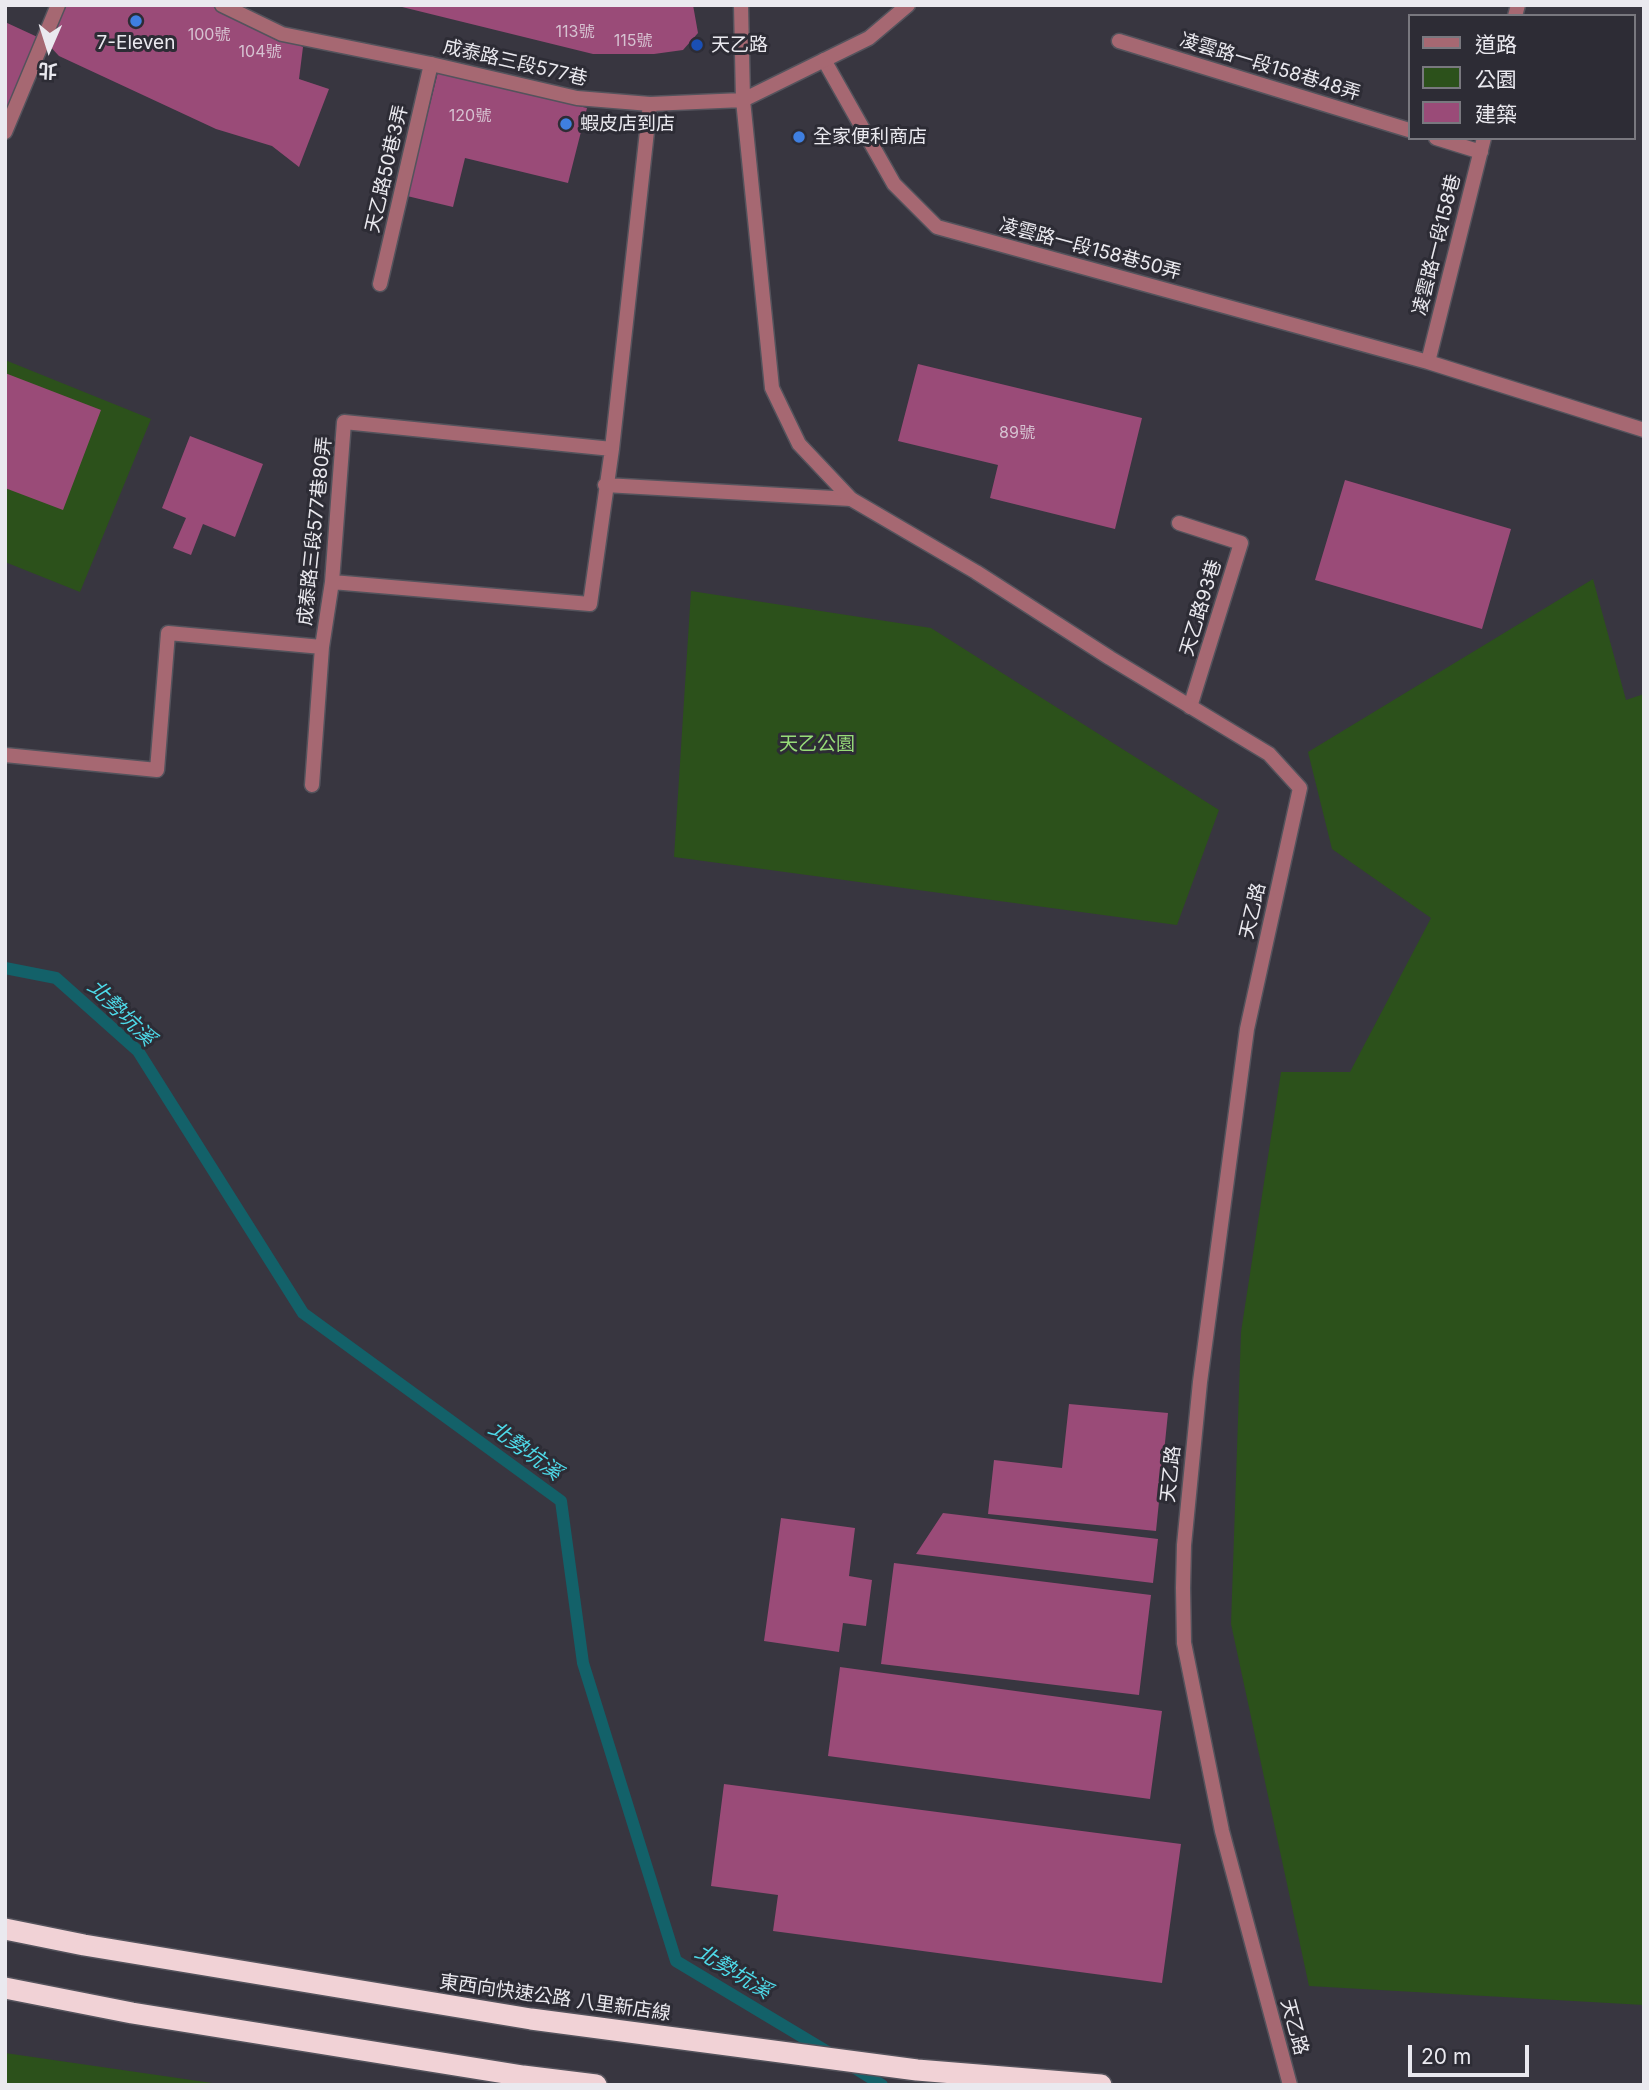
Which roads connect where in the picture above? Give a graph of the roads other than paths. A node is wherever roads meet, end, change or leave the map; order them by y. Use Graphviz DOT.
graph roads {
  1 [pos="58,5"];
  2 [pos="222,5"];
  3 [pos="741,5"];
  4 [pos="908,5"];
  5 [pos="1119,41"];
  6 [pos="824,60"];
  7 [pos="431,64"];
  8 [pos="743,100"];
  9 [pos="650,104"];
  10 [pos="9,115"];
  11 [pos="1408,130"];
  12 [pos="5,132"];
  13 [pos="1449,140"];
  14 [pos="1483,145"];
  15 [pos="380,284"];
  16 [pos="1428,362"];
  17 [pos="1644,430"];
  18 [pos="611,449"];
  19 [pos="605,485"];
  20 [pos="851,499"];
  21 [pos="1179,523"];
  22 [pos="332,582"];
  23 [pos="322,647"];
  24 [pos="1191,706"];
  25 [pos="5,755"];
  26 [pos="312,785"];
  27 [pos="5,1929"];
  28 [pos="5,1988"];
  29 [pos="596,2085"];
  30 [pos="1101,2085"];
  31 [pos="1290,2085"];
  1 -- 10 [label="street"];
  2 -- 7 [label="street, 成泰路三段577巷"];
  3 -- 8 [label="street, 天乙路"];
  4 -- 6 [label="street, 成泰路三段577巷"];
  5 -- 11 [label="street, 凌雲路一段158巷48弄"];
  6 -- 8 [label="street, 成泰路三段577巷"];
  6 -- 16 [label="street, 凌雲路一段158巷50弄"];
  7 -- 9 [label="street, 成泰路三段577巷"];
  7 -- 15 [label="street, 天乙路50巷3弄"];
  8 -- 9 [label="street, 成泰路三段577巷"];
  8 -- 20 [label="street, 天乙路"];
  9 -- 18 [label="street"];
  10 -- 12 [label="street"];
  13 -- 14 [label="street"];
  14 -- 16 [label="street, 凌雲路一段158巷"];
  16 -- 17 [label="street, 凌雲路一段158巷50弄"];
  18 -- 19 [label="street"];
  18 -- 22 [label="street, 成泰路三段577巷80弄"];
  19 -- 20 [label="street"];
  19 -- 22 [label="street"];
  20 -- 24 [label="street, 天乙路"];
  21 -- 24 [label="street, 天乙路93巷"];
  22 -- 23 [label="street, 成泰路三段577巷80弄"];
  23 -- 25 [label="street, 成泰路三段577巷80弄"];
  23 -- 26 [label="street"];
  24 -- 31 [label="street, 天乙路"];
  27 -- 30 [label="highway, 東西向快速公路 八里新店線"];
  28 -- 29 [label="highway"];
}
